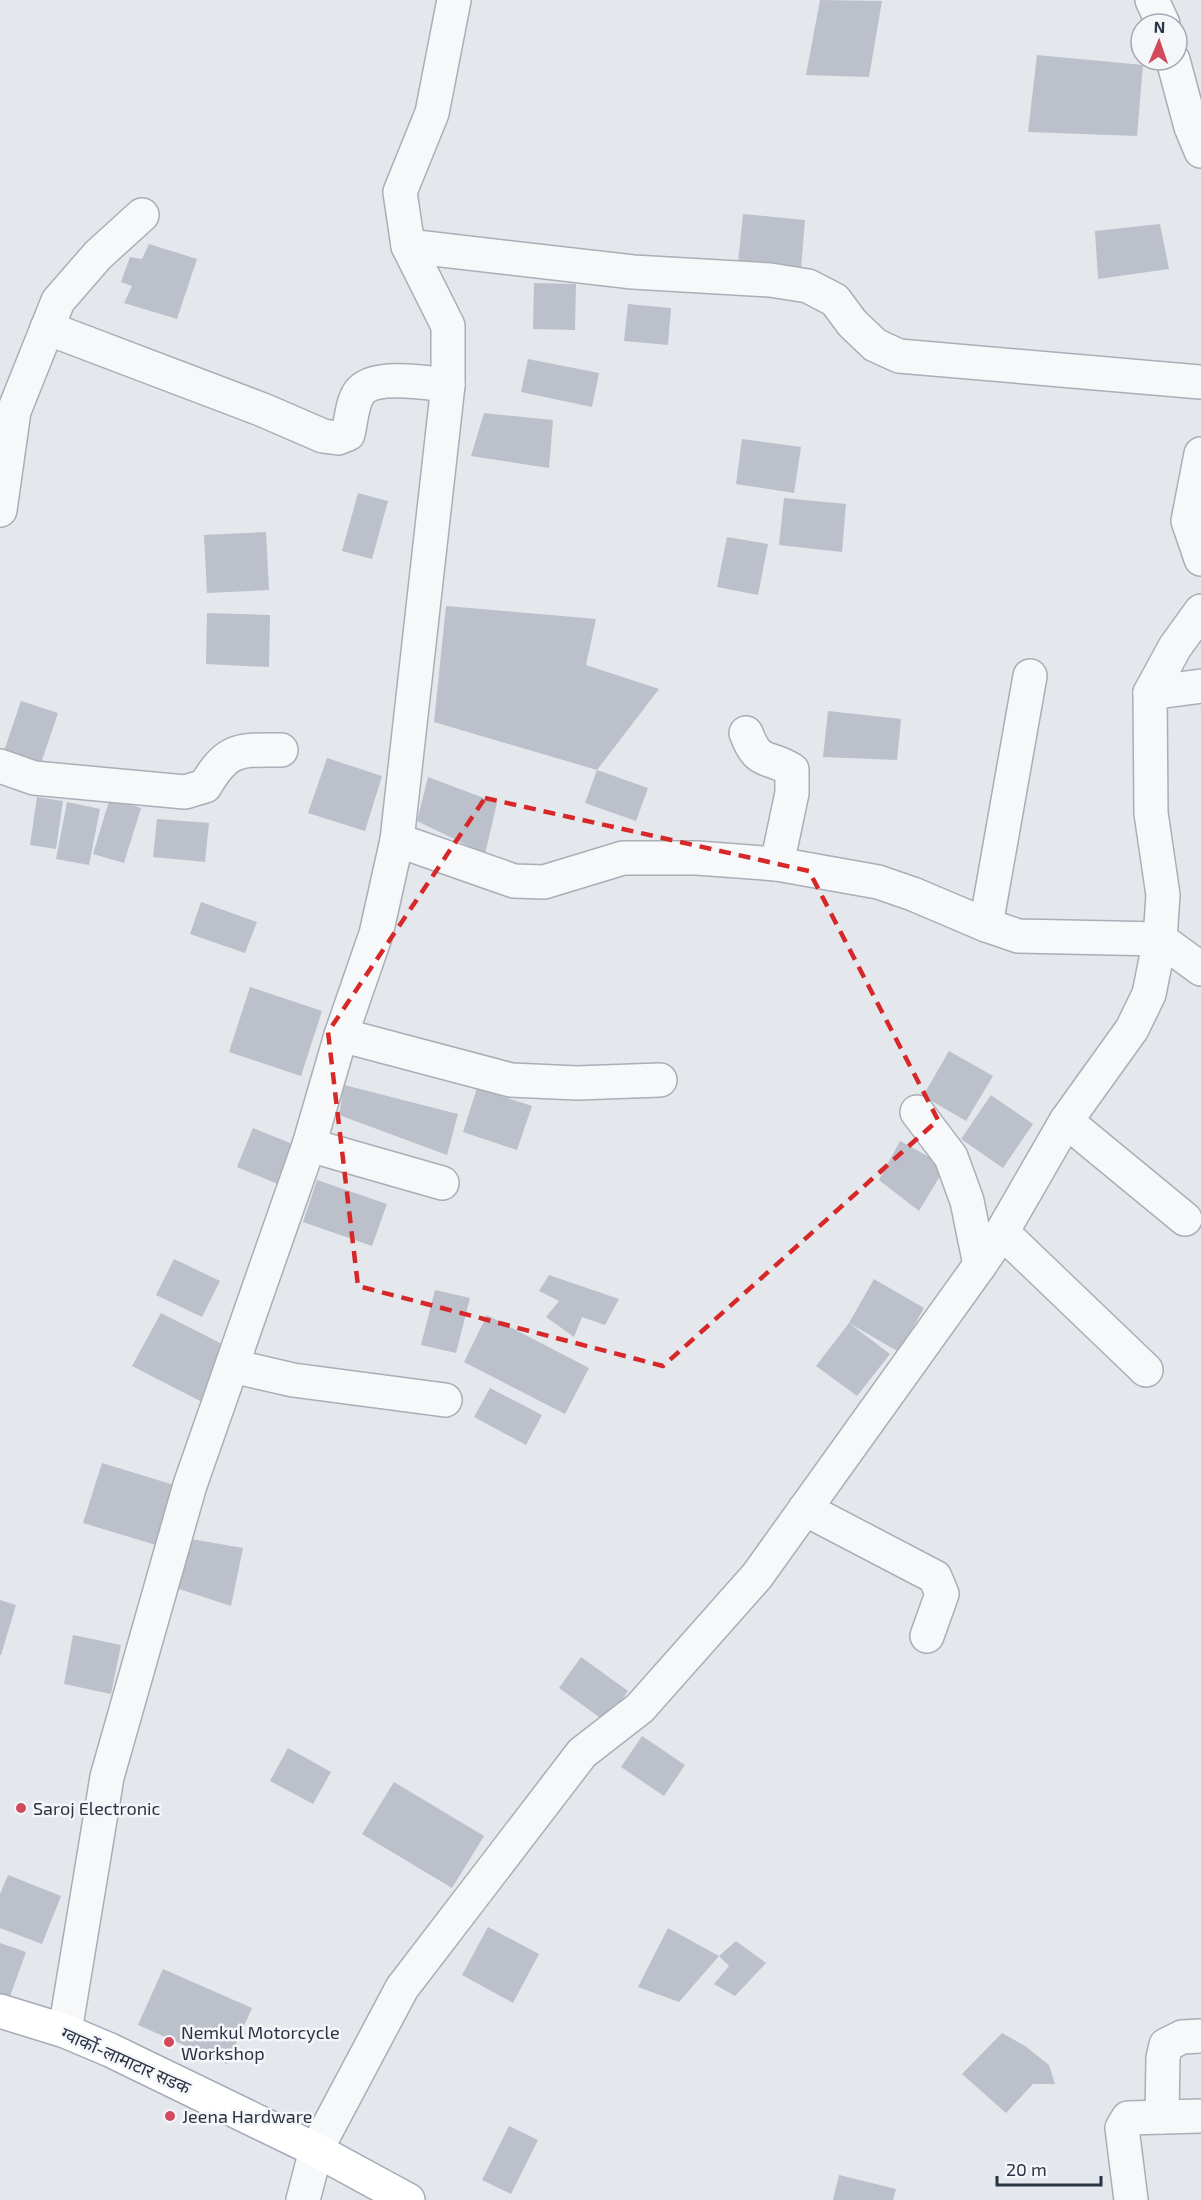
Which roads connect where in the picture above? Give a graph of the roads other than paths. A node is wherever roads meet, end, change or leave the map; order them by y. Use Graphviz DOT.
graph roads {
  1 [pos="454,0"];
  2 [pos="1176,72"];
  3 [pos="1201,151"];
  4 [pos="142,214"];
  5 [pos="408,246"];
  6 [pos="47,328"];
  7 [pos="1201,382"];
  8 [pos="448,385"];
  9 [pos="1201,453"];
  10 [pos="0,510"];
  11 [pos="1201,559"];
  12 [pos="1201,611"];
  13 [pos="1030,676"];
  14 [pos="1201,686"];
  15 [pos="1150,693"];
  16 [pos="746,734"];
  17 [pos="281,750"];
  18 [pos="0,766"];
  19 [pos="398,840"];
  20 [pos="777,864"];
  21 [pos="986,925"];
  22 [pos="1160,939"];
  23 [pos="1201,969"];
  24 [pos="341,1035"];
  25 [pos="660,1080"];
  26 [pos="917,1112"];
  27 [pos="1066,1121"];
  28 [pos="309,1145"];
  29 [pos="442,1183"];
  30 [pos="1185,1219"];
  31 [pos="1002,1232"];
  32 [pos="980,1265"];
  33 [pos="232,1366"];
  34 [pos="1146,1370"];
  35 [pos="445,1400"];
  36 [pos="805,1509"];
  37 [pos="927,1636"];
  38 [pos="0,2011"];
  39 [pos="65,2031"];
  40 [pos="1201,2036"];
  41 [pos="1201,2116"];
  42 [pos="1162,2117"];
  43 [pos="316,2150"];
  44 [pos="303,2200"];
  45 [pos="408,2200"];
  46 [pos="1131,2200"];
  1 -- 5 [label="street"];
  2 -- 3 [label="street"];
  4 -- 6 [label="street"];
  5 -- 7 [label="street"];
  5 -- 8 [label="street"];
  6 -- 8 [label="street"];
  6 -- 10 [label="street"];
  8 -- 19 [label="street"];
  9 -- 11 [label="street"];
  12 -- 15 [label="street"];
  13 -- 21 [label="street"];
  14 -- 15 [label="street"];
  15 -- 22 [label="street"];
  16 -- 20 [label="street"];
  17 -- 18 [label="street"];
  19 -- 20 [label="street"];
  19 -- 24 [label="street"];
  20 -- 21 [label="street"];
  21 -- 22 [label="street"];
  22 -- 23 [label="street"];
  22 -- 27 [label="street"];
  24 -- 25 [label="street"];
  24 -- 28 [label="street"];
  26 -- 32 [label="street"];
  27 -- 30 [label="street"];
  27 -- 31 [label="street"];
  28 -- 29 [label="street"];
  28 -- 33 [label="street"];
  31 -- 32 [label="street"];
  31 -- 34 [label="street"];
  32 -- 36 [label="street"];
  33 -- 35 [label="street"];
  33 -- 39 [label="street"];
  36 -- 37 [label="street"];
  36 -- 43 [label="street"];
  38 -- 39 [label="main road, ग्वार्को-लामाटार सडक"];
  39 -- 43 [label="main road, ग्वार्को-लामाटार सडक"];
  40 -- 42 [label="street"];
  41 -- 42 [label="street"];
  42 -- 46 [label="street"];
  43 -- 44 [label="street"];
  43 -- 45 [label="main road, ग्वार्को-लामाटार सडक"];
}
